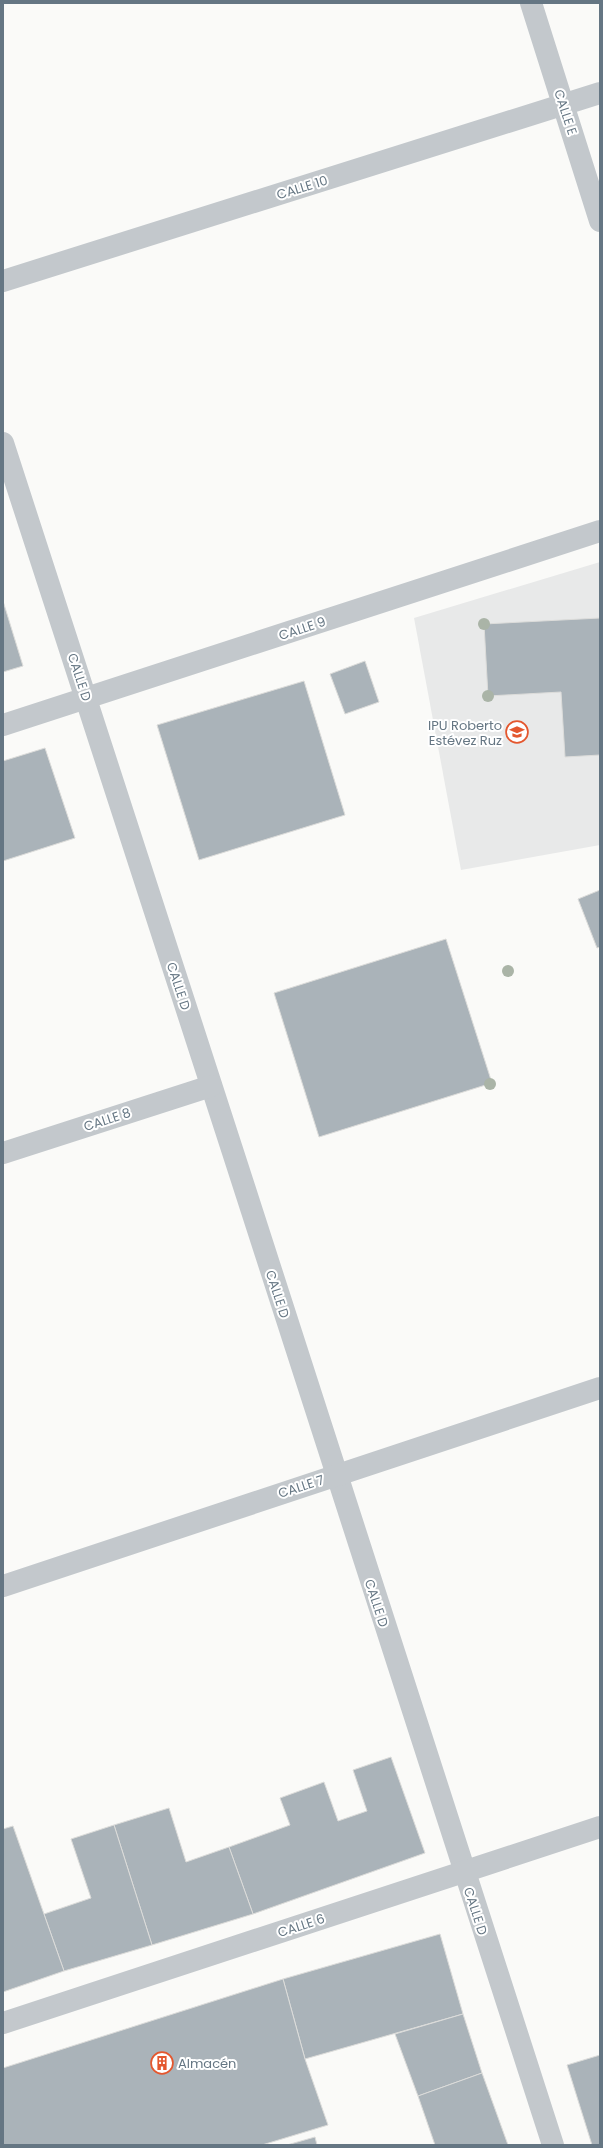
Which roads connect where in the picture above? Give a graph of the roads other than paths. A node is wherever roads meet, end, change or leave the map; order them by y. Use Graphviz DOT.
graph roads {
  1 [pos="531,3"];
  2 [pos="600,93"];
  3 [pos="563,104"];
  4 [pos="600,221"];
  5 [pos="3,281"];
  6 [pos="3,443"];
  7 [pos="600,531"];
  8 [pos="87,698"];
  9 [pos="3,725"];
  10 [pos="211,1086"];
  11 [pos="3,1153"];
  12 [pos="600,1388"];
  13 [pos="336,1475"];
  14 [pos="3,1586"];
  15 [pos="600,1827"];
  16 [pos="463,1872"];
  17 [pos="3,2023"];
  18 [pos="553,2145"];
  1 -- 3 [label="street, CALLE E"];
  2 -- 3 [label="street, CALLE 10"];
  3 -- 4 [label="street, CALLE E"];
  3 -- 5 [label="street, CALLE 10"];
  6 -- 8 [label="street, CALLE D"];
  7 -- 8 [label="street, CALLE 9"];
  8 -- 9 [label="street, CALLE 9"];
  8 -- 10 [label="street, CALLE D"];
  10 -- 11 [label="street, CALLE 8"];
  10 -- 13 [label="street, CALLE D"];
  12 -- 13 [label="street, CALLE 7"];
  13 -- 14 [label="street, CALLE 7"];
  13 -- 16 [label="street, CALLE D"];
  15 -- 16 [label="street, CALLE 6"];
  16 -- 17 [label="street, CALLE 6"];
  16 -- 18 [label="street, CALLE D"];
}
